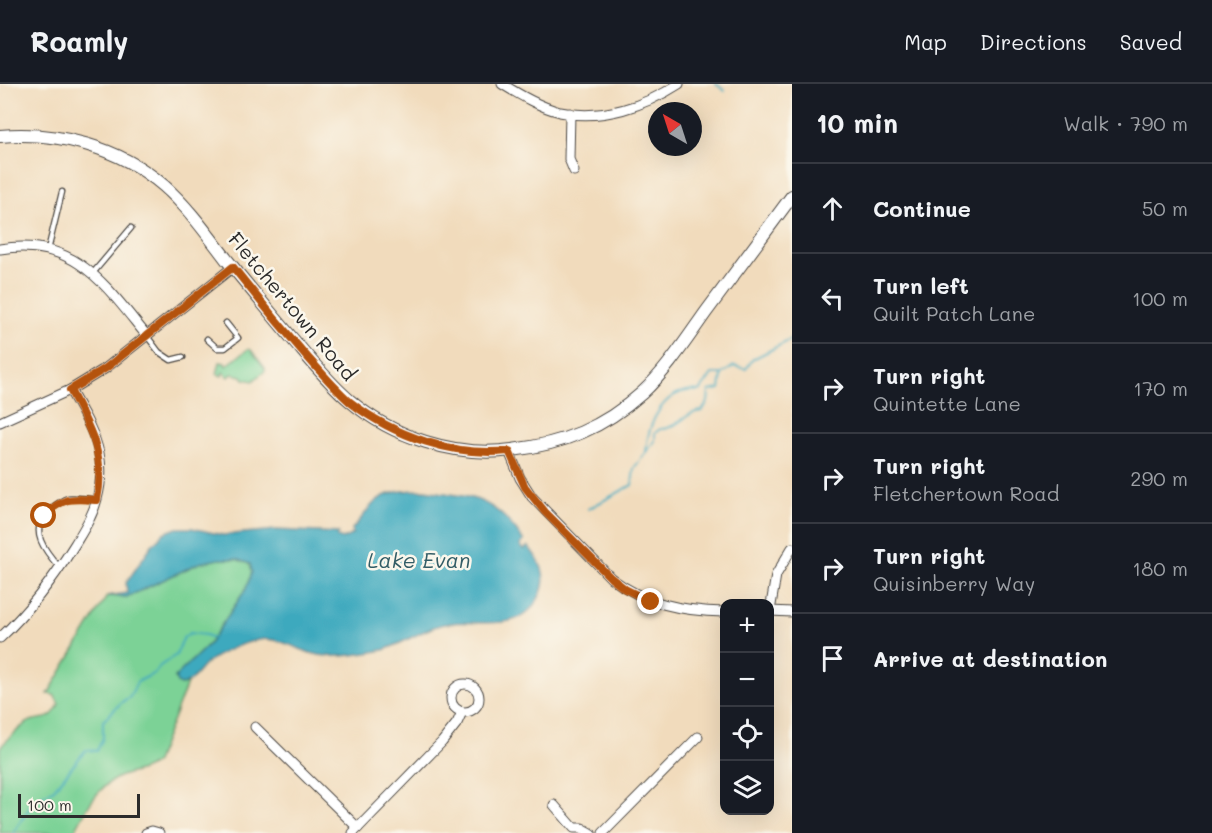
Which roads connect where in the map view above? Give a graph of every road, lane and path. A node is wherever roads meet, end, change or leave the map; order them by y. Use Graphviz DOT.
graph roads {
  1 [pos="502,84"];
  2 [pos="679,84"];
  3 [pos="570,113"];
  4 [pos="0,136"];
  5 [pos="574,171"];
  6 [pos="62,192"];
  7 [pos="792,196"];
  8 [pos="131,228"];
  9 [pos="0,249"];
  10 [pos="48,250"];
  11 [pos="233,267"];
  12 [pos="93,273"];
  13 [pos="226,323"];
  14 [pos="147,336"];
  15 [pos="207,339"];
  16 [pos="183,357"];
  17 [pos="70,390"];
  18 [pos="0,422"];
  19 [pos="509,451"];
  20 [pos="97,500"];
  21 [pos="792,548"];
  22 [pos="60,568"];
  23 [pos="772,599"];
  24 [pos="774,611"];
  25 [pos="720,612"];
  26 [pos="792,612"];
  27 [pos="0,638"];
  28 [pos="462,712"];
  29 [pos="255,727"];
  30 [pos="698,737"];
  31 [pos="554,805"];
  32 [pos="355,830"];
  33 [pos="570,830"];
  34 [pos="146,833"];
  35 [pos="159,833"];
  36 [pos="591,833"];
  37 [pos="603,833"];
  1 -- 3 [label="street"];
  2 -- 3 [label="street"];
  3 -- 5 [label="street"];
  4 -- 11 [label="street, Fletchertown Road"];
  6 -- 10 [label="lane"];
  7 -- 19 [label="street, Fletchertown Road"];
  8 -- 12 [label="lane"];
  9 -- 10 [label="street"];
  10 -- 12 [label="street"];
  11 -- 14 [label="street"];
  11 -- 19 [label="street, Fletchertown Road"];
  12 -- 14 [label="street"];
  13 -- 15 [label="lane"];
  14 -- 16 [label="lane"];
  14 -- 17 [label="street"];
  17 -- 18 [label="street"];
  17 -- 20 [label="street"];
  19 -- 25 [label="street"];
  20 -- 22 [label="street"];
  20 -- 22 [label="lane"];
  21 -- 23 [label="street"];
  22 -- 27 [label="street"];
  24 -- 26 [label="street"];
  28 -- 32 [label="street"];
  29 -- 32 [label="street"];
  30 -- 37 [label="street"];
  31 -- 33 [label="street"];
  33 -- 36 [label="street"];
  34 -- 35 [label="street"];
}
